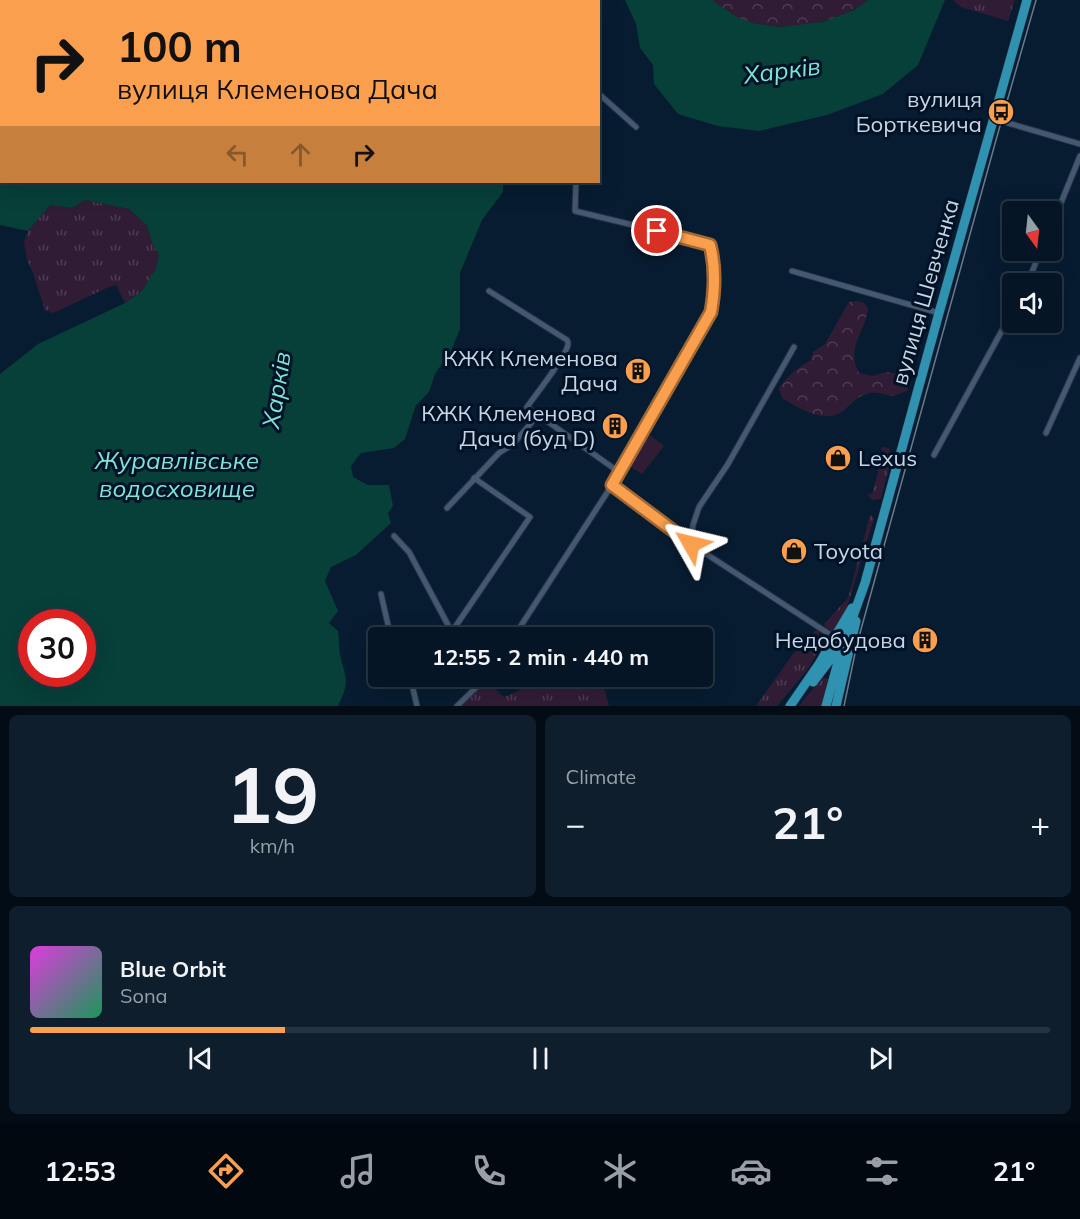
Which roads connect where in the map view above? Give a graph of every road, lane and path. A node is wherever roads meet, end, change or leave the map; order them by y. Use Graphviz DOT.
graph roads {
  1 [pos="1027,0"];
  2 [pos="600,95"];
  3 [pos="994,119"];
  4 [pos="636,127"];
  5 [pos="1080,144"];
  6 [pos="1080,156"];
  7 [pos="576,183"];
  8 [pos="1062,201"];
  9 [pos="792,271"];
  10 [pos="489,291"];
  11 [pos="939,313"];
  12 [pos="1002,330"];
  13 [pos="794,347"];
  14 [pos="1080,358"];
  15 [pos="538,415"];
  16 [pos="1047,433"];
  17 [pos="934,455"];
  18 [pos="620,472"];
  19 [pos="474,478"];
  20 [pos="612,485"];
  21 [pos="447,508"];
  22 [pos="394,536"];
  23 [pos="691,544"];
  24 [pos="381,594"];
  25 [pos="861,594"];
  26 [pos="857,616"];
  27 [pos="388,627"];
  28 [pos="449,627"];
  29 [pos="458,627"];
  30 [pos="520,627"];
  31 [pos="839,640"];
  32 [pos="820,674"];
  33 [pos="842,678"];
  34 [pos="832,682"];
  35 [pos="413,687"];
  36 [pos="477,687"];
  37 [pos="417,706"];
  38 [pos="457,706"];
  39 [pos="790,706"];
  40 [pos="826,706"];
  41 [pos="836,706"];
  1 -- 3 [label="main road, вулиця Шевченка"];
  2 -- 4 [label="street"];
  3 -- 5 [label="street"];
  3 -- 11 [label="main road, вулиця Шевченка"];
  6 -- 8 [label="street"];
  7 -- 18 [label="street"];
  9 -- 11 [label="street"];
  10 -- 15 [label="street"];
  11 -- 25 [label="main road, вулиця Шевченка"];
  12 -- 17 [label="street"];
  13 -- 23 [label="street"];
  14 -- 16 [label="street"];
  15 -- 18 [label="street"];
  15 -- 19 [label="street"];
  18 -- 20 [label="street"];
  19 -- 21 [label="street"];
  19 -- 29 [label="street"];
  20 -- 23 [label="street"];
  20 -- 30 [label="street"];
  22 -- 28 [label="street"];
  23 -- 31 [label="street"];
  24 -- 27 [label="street"];
  25 -- 26 [label="main road, вулиця Шевченка"];
  25 -- 31 [label="main road, вулиця Шевченка"];
  26 -- 31 [label="main road"];
  26 -- 33 [label="main road, вулиця Шевченка"];
  31 -- 32 [label="main road"];
  31 -- 33 [label="main road"];
  31 -- 34 [label="main road, вулиця Шевченка"];
  31 -- 39 [label="main road"];
  32 -- 34 [label="main road"];
  32 -- 39 [label="main road"];
  33 -- 41 [label="main road, вулиця Шевченка"];
  34 -- 40 [label="main road, вулиця Шевченка"];
  35 -- 37 [label="street"];
  36 -- 38 [label="street"];
}
